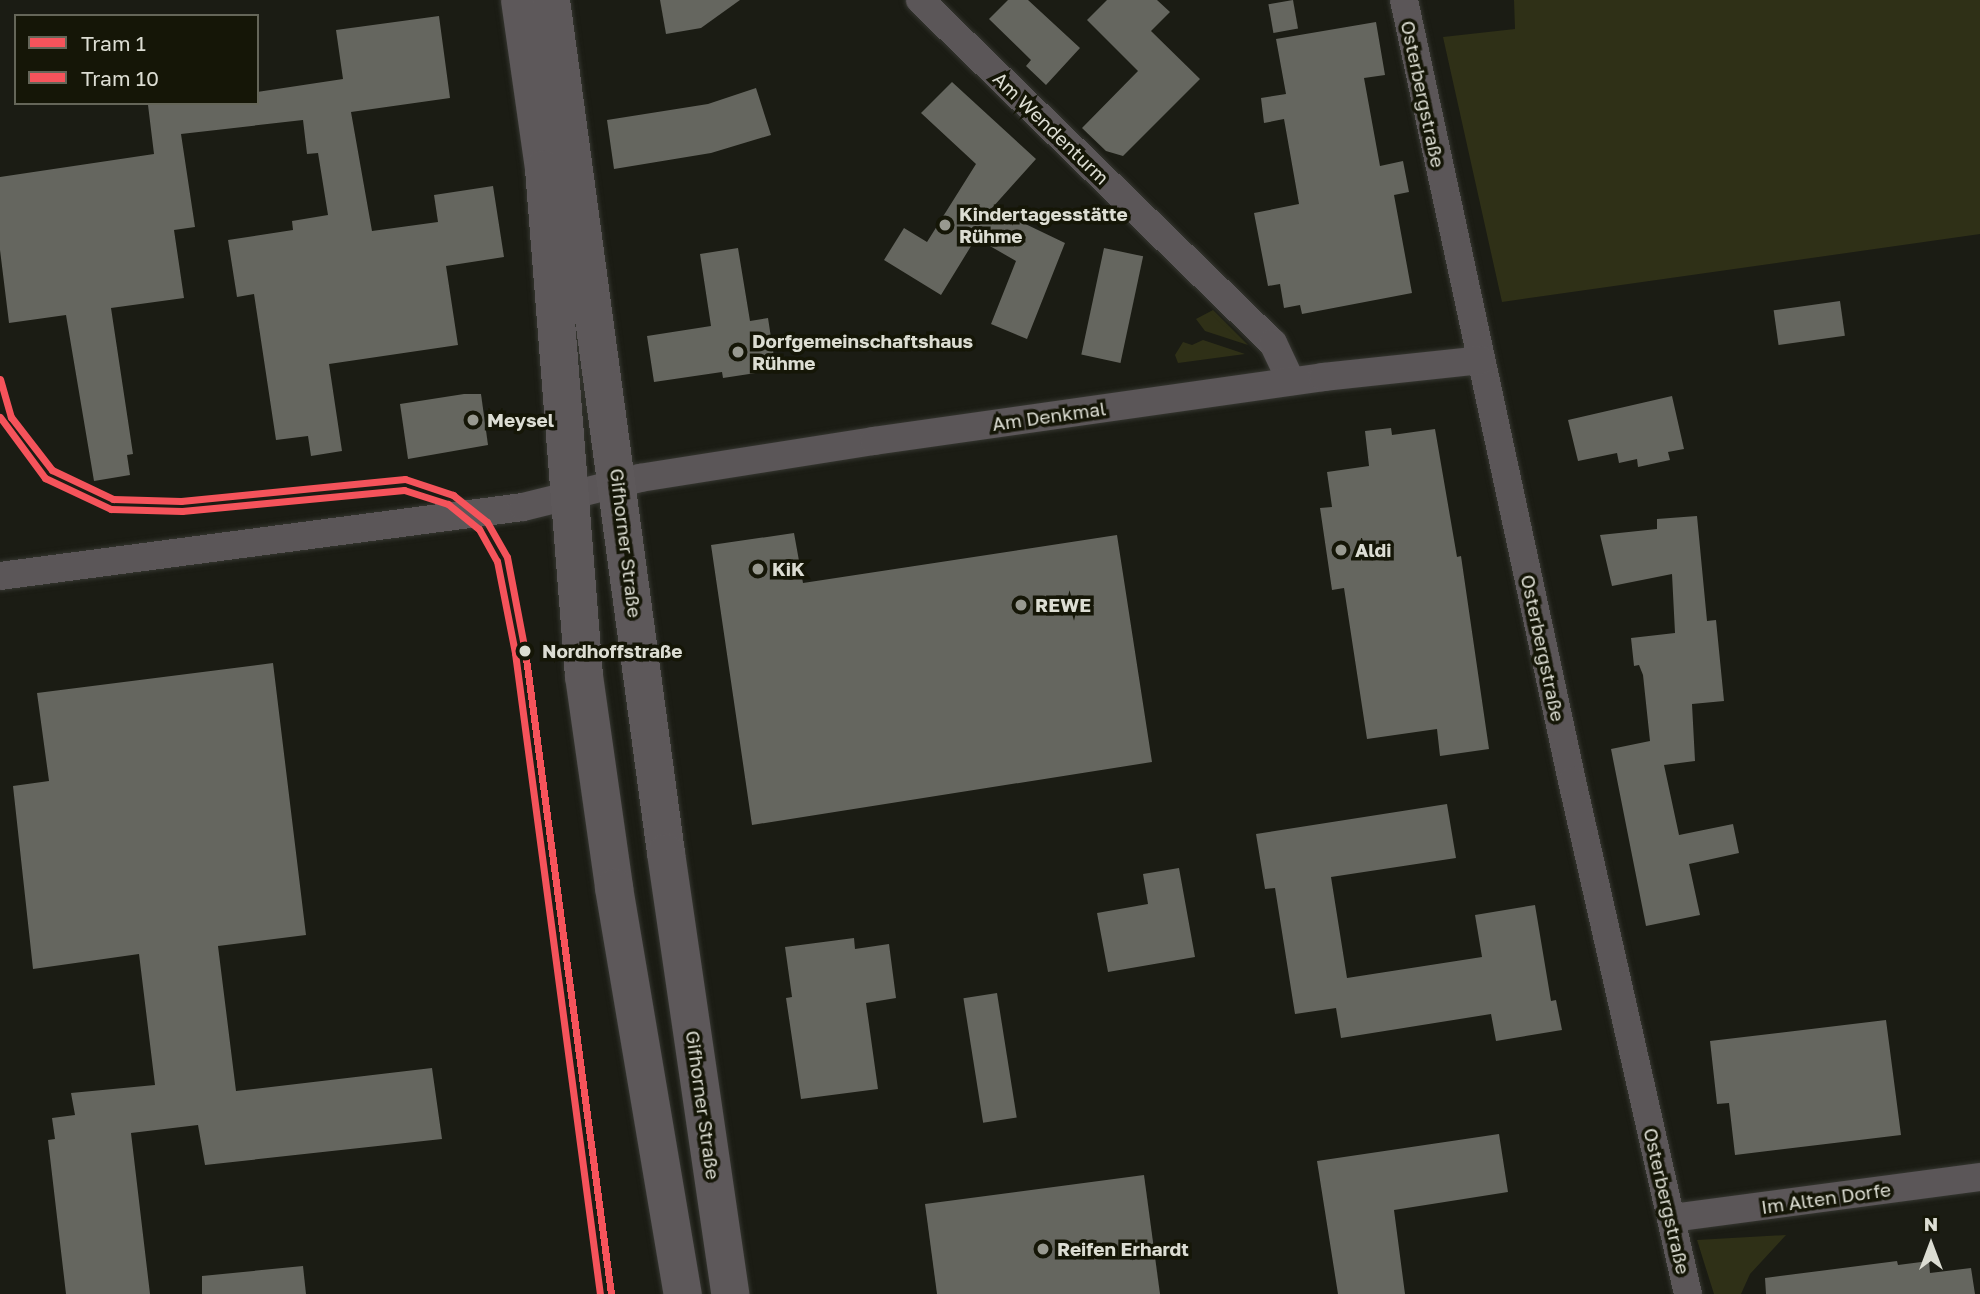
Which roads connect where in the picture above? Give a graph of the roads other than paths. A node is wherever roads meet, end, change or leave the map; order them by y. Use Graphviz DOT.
graph roads {
  1 [pos="520,0"];
  2 [pos="551,0"];
  3 [pos="920,0"];
  4 [pos="1405,0"];
  5 [pos="1481,360"];
  6 [pos="1292,381"];
  7 [pos="618,483"];
  8 [pos="567,497"];
  9 [pos="0,576"];
  10 [pos="1980,1177"];
  11 [pos="1672,1218"];
  12 [pos="683,1294"];
  13 [pos="730,1294"];
  14 [pos="1688,1294"];
  1 -- 8 [label="main road"];
  2 -- 7 [label="main road, Gifhorner Straße"];
  3 -- 6 [label="street, Am Wendenturm"];
  4 -- 5 [label="street, Osterbergstraße"];
  5 -- 6 [label="street, Am Denkmal"];
  5 -- 11 [label="street, Osterbergstraße"];
  6 -- 7 [label="street, Am Denkmal"];
  7 -- 8 [label="street, Am Denkmal"];
  7 -- 13 [label="main road, Gifhorner Straße"];
  8 -- 9 [label="street"];
  8 -- 12 [label="main road"];
  10 -- 11 [label="street, Im Alten Dorfe"];
  11 -- 14 [label="street, Osterbergstraße"];
}
